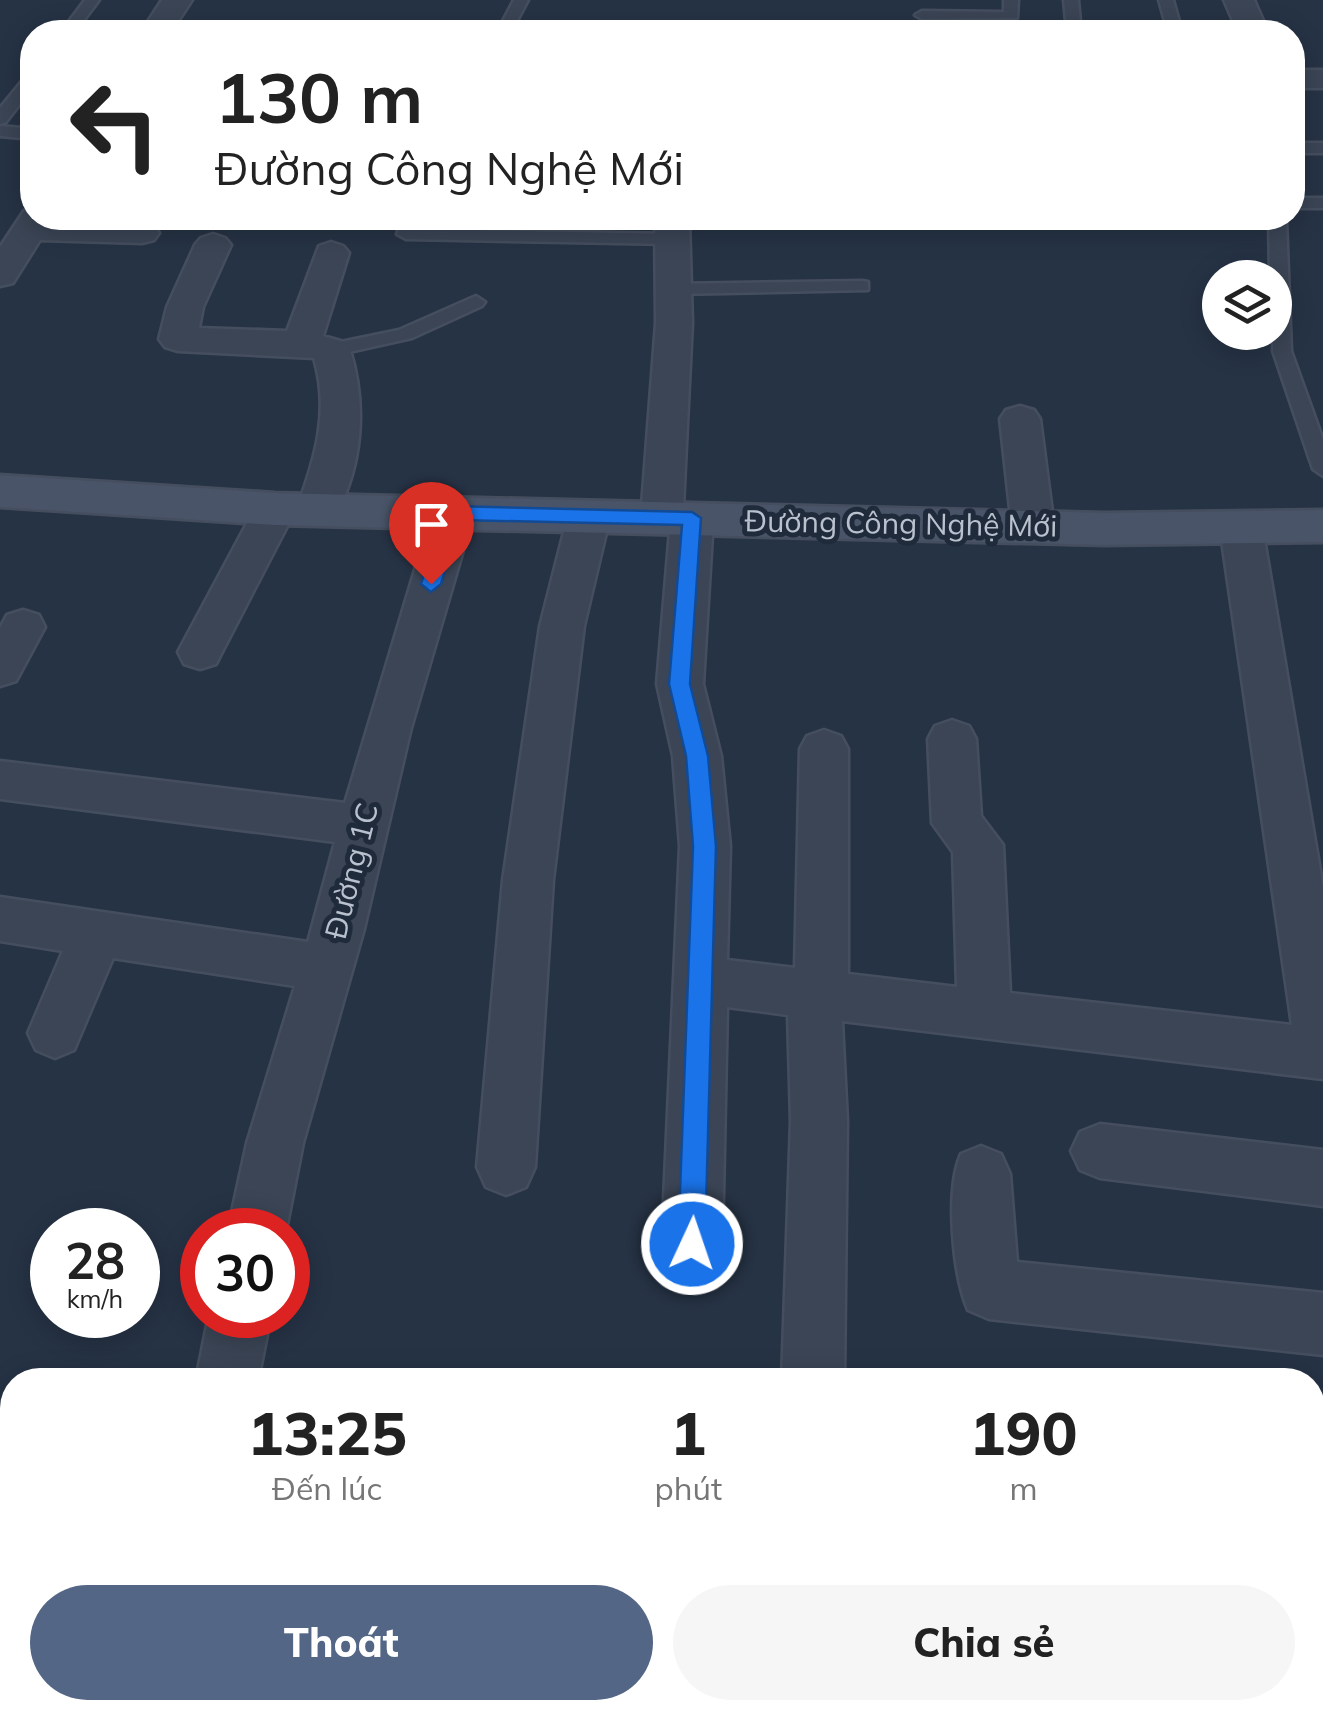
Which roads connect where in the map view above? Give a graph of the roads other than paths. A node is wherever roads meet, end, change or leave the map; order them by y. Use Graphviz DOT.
graph roads {
  1 [pos="1011,0"];
  2 [pos="922,15"];
  3 [pos="20,93"];
  4 [pos="0,119"];
  5 [pos="28,230"];
  6 [pos="102,230"];
  7 [pos="407,230"];
  8 [pos="550,230"];
  9 [pos="647,230"];
  10 [pos="672,230"];
  11 [pos="1278,230"];
  12 [pos="142,234"];
  13 [pos="548,238"];
  14 [pos="212,245"];
  15 [pos="330,253"];
  16 [pos="0,275"];
  17 [pos="862,286"];
  18 [pos="674,288"];
  19 [pos="476,302"];
  20 [pos="316,346"];
  21 [pos="1020,419"];
  22 [pos="1323,469"];
  23 [pos="0,490"];
  24 [pos="297,509"];
  25 [pos="453,513"];
  26 [pos="589,516"];
  27 [pos="677,518"];
  28 [pos="1323,526"];
  29 [pos="1033,527"];
  30 [pos="1242,527"];
  31 [pos="22,626"];
  32 [pos="200,652"];
  33 [pos="0,669"];
  34 [pos="952,739"];
  35 [pos="824,749"];
  36 [pos="0,780"];
  37 [pos="364,825"];
  38 [pos="0,919"];
  39 [pos="97,933"];
  40 [pos="327,968"];
  41 [pos="702,982"];
  42 [pos="821,994"];
  43 [pos="984,1012"];
  44 [pos="55,1033"];
  45 [pos="1323,1051"];
  46 [pos="1100,1151"];
  47 [pos="506,1167"];
  48 [pos="981,1174"];
  49 [pos="1323,1178"];
  50 [pos="261,1208"];
  51 [pos="692,1244"];
  52 [pos="1323,1324"];
  53 [pos="235,1338"];
  54 [pos="229,1368"];
  55 [pos="813,1368"];
  1 -- 2 [label="lane"];
  3 -- 4 [label="lane"];
  5 -- 16 [label="street"];
  6 -- 12 [label="street"];
  7 -- 13 [label="lane"];
  8 -- 13 [label="lane"];
  9 -- 13 [label="lane"];
  10 -- 18 [label="street"];
  11 -- 22 [label="lane"];
  14 -- 20 [label="street"];
  15 -- 20 [label="street"];
  17 -- 18 [label="lane"];
  18 -- 27 [label="street"];
  19 -- 20 [label="lane"];
  20 -- 24 [label="street"];
  21 -- 29 [label="street"];
  23 -- 24 [label="street, Đường Công Nghệ Mới"];
  24 -- 25 [label="street, Đường Công Nghệ Mới"];
  24 -- 32 [label="street"];
  25 -- 26 [label="street, Đường Công Nghệ Mới"];
  25 -- 37 [label="street, Đường 1C"];
  26 -- 27 [label="street, Đường Công Nghệ Mới"];
  26 -- 47 [label="street"];
  27 -- 29 [label="street, Đường Công Nghệ Mới"];
  27 -- 41 [label="street"];
  28 -- 30 [label="street, Đường Công Nghệ Mới"];
  29 -- 30 [label="street, Đường Công Nghệ Mới"];
  30 -- 45 [label="street"];
  31 -- 33 [label="street"];
  34 -- 43 [label="street"];
  35 -- 42 [label="street"];
  36 -- 37 [label="street"];
  37 -- 40 [label="street, Đường 1C"];
  38 -- 39 [label="street"];
  39 -- 40 [label="street"];
  39 -- 44 [label="street"];
  40 -- 50 [label="street, Đường 1C"];
  41 -- 42 [label="street"];
  41 -- 51 [label="street"];
  42 -- 43 [label="street"];
  42 -- 55 [label="street"];
  43 -- 45 [label="street"];
  46 -- 49 [label="street"];
  48 -- 52 [label="street"];
  53 -- 54 [label="street"];
}
